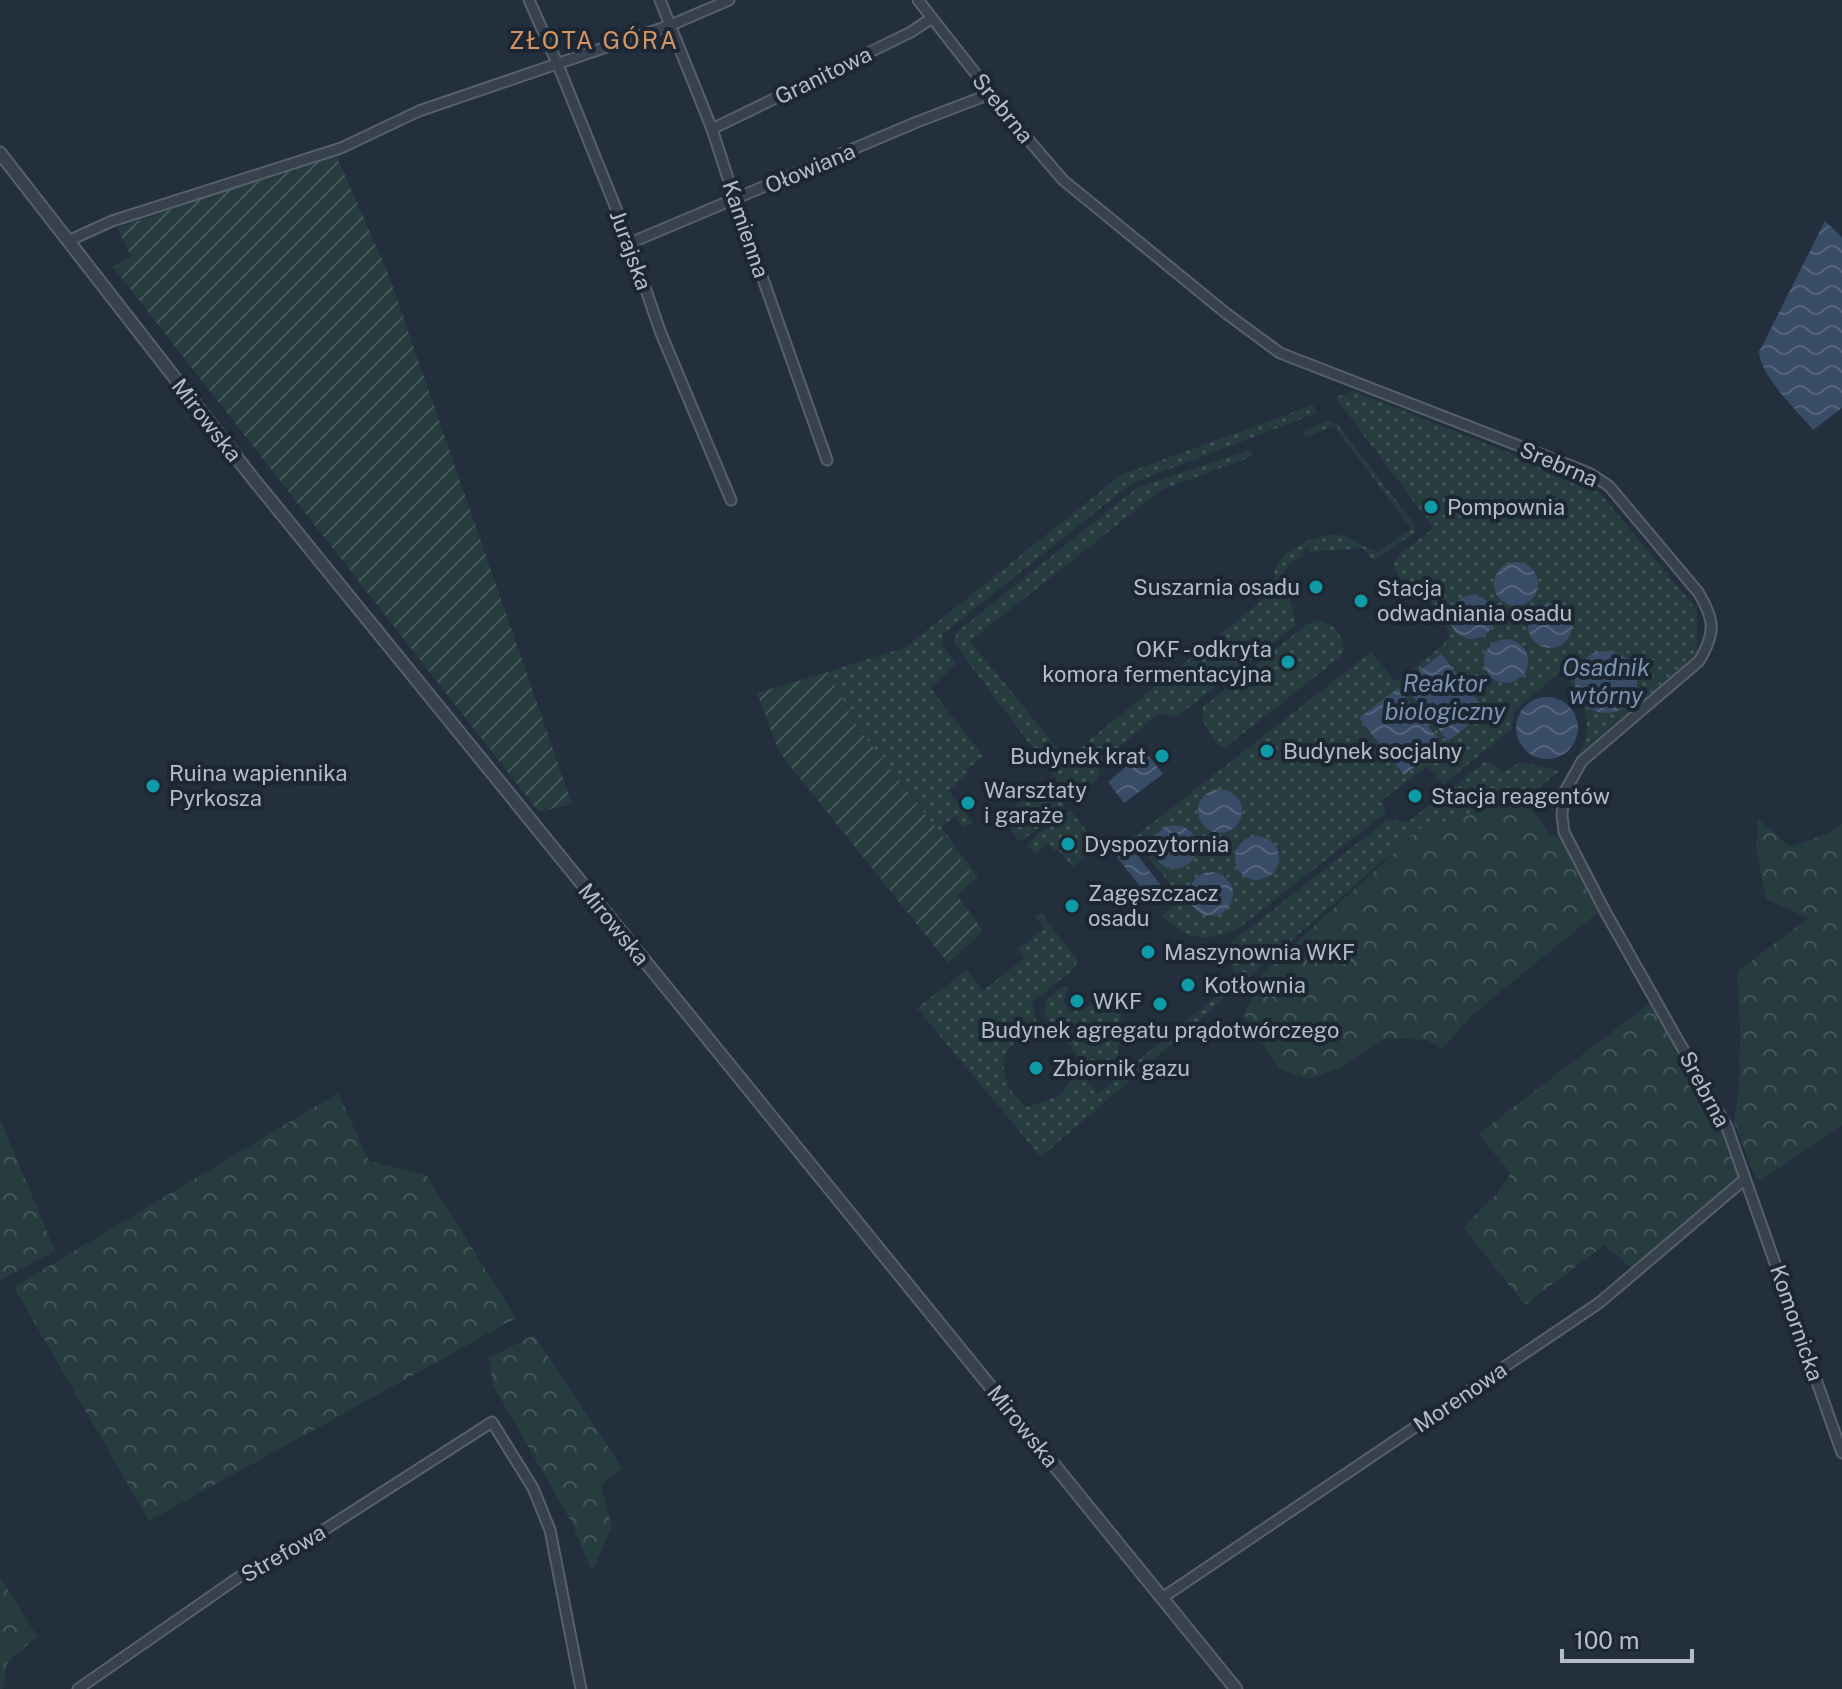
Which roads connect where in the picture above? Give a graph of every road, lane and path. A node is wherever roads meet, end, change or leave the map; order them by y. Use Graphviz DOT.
graph roads {
  1 [pos="529,0"];
  2 [pos="660,0"];
  3 [pos="729,0"];
  4 [pos="918,0"];
  5 [pos="932,18"];
  6 [pos="671,25"];
  7 [pos="558,65"];
  8 [pos="990,94"];
  9 [pos="712,129"];
  10 [pos="0,153"];
  11 [pos="735,200"];
  12 [pos="68,241"];
  13 [pos="630,243"];
  14 [pos="827,460"];
  15 [pos="731,500"];
  16 [pos="1745,1179"];
  17 [pos="1751,1193"];
  18 [pos="1842,1453"];
  19 [pos="1162,1598"];
  20 [pos="78,1689"];
  21 [pos="581,1689"];
  22 [pos="1236,1689"];
  1 -- 7 [label="street, Jurajska"];
  2 -- 6 [label="street, Kamienna"];
  3 -- 6 [label="street"];
  4 -- 5 [label="street, Srebrna"];
  5 -- 8 [label="street, Srebrna"];
  5 -- 9 [label="street, Granitowa"];
  6 -- 7 [label="street"];
  6 -- 9 [label="street, Kamienna"];
  7 -- 12 [label="street"];
  7 -- 13 [label="street, Jurajska"];
  8 -- 11 [label="street, Ołowiana"];
  8 -- 16 [label="street, Srebrna"];
  9 -- 11 [label="street, Kamienna"];
  10 -- 12 [label="street, Mirowska"];
  11 -- 13 [label="street, Ołowiana"];
  11 -- 14 [label="street, Kamienna"];
  12 -- 19 [label="street, Mirowska"];
  13 -- 15 [label="street, Jurajska"];
  16 -- 17 [label="street, Srebrna"];
  16 -- 19 [label="street, Morenowa"];
  17 -- 18 [label="street, Komornicka"];
  19 -- 22 [label="street, Mirowska"];
  20 -- 21 [label="street, Strefowa"];
}
